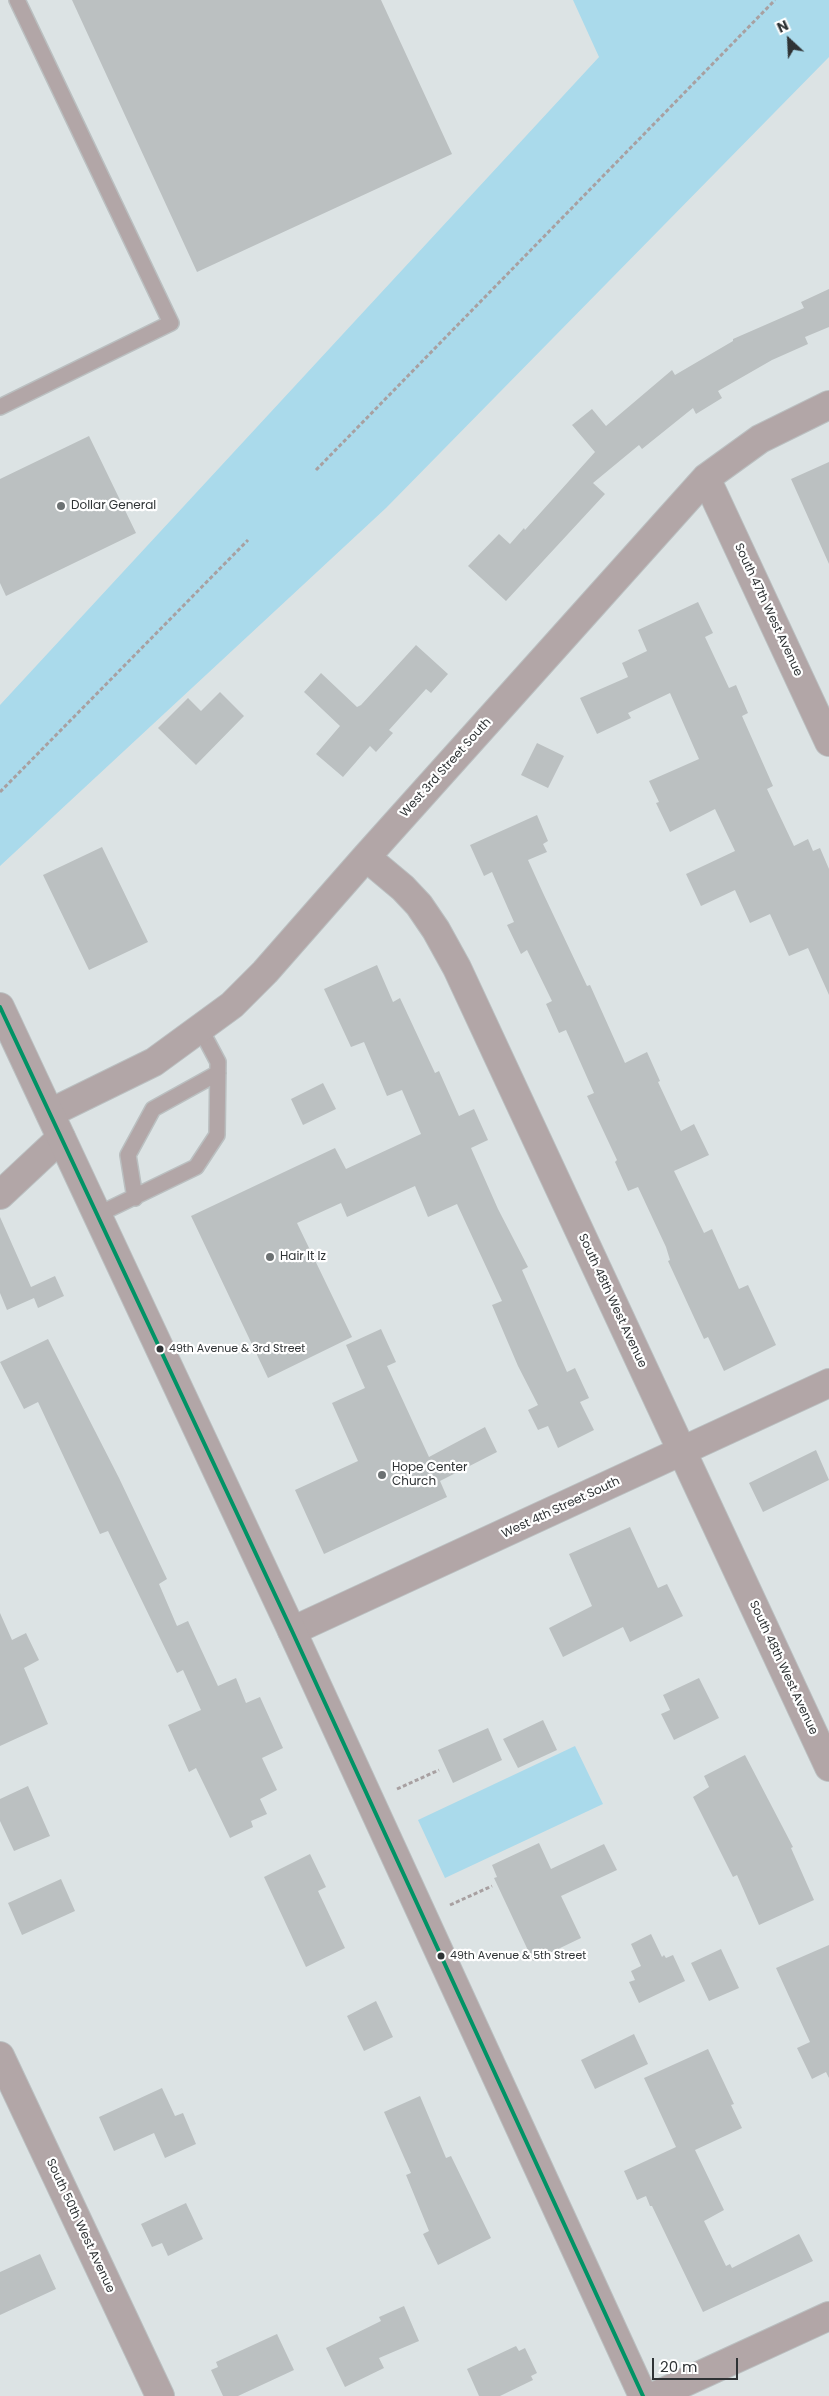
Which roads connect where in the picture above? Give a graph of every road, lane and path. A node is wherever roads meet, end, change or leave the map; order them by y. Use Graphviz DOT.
graph roads {
  1 [pos="17,0"];
  2 [pos="775,0"];
  3 [pos="829,405"];
  4 [pos="0,407"];
  5 [pos="316,470"];
  6 [pos="706,478"];
  7 [pos="248,540"];
  8 [pos="829,742"];
  9 [pos="0,792"];
  10 [pos="366,857"];
  11 [pos="0,1007"];
  12 [pos="200,1028"];
  13 [pos="218,1073"];
  14 [pos="50,1114"];
  15 [pos="61,1138"];
  16 [pos="0,1196"];
  17 [pos="135,1198"];
  18 [pos="97,1215"];
  19 [pos="829,1383"];
  20 [pos="682,1451"];
  21 [pos="292,1630"];
  22 [pos="829,1767"];
  23 [pos="439,1770"];
  24 [pos="371,1801"];
  25 [pos="492,1886"];
  26 [pos="424,1917"];
  27 [pos="0,2056"];
  28 [pos="829,2316"];
  29 [pos="160,2396"];
  30 [pos="643,2396"];
  31 [pos="655,2396"];
  1 -- 4 [label="lane"];
  2 -- 5 [label="path"];
  3 -- 6 [label="street, West 3rd Street South"];
  6 -- 8 [label="street, South 47th West Avenue"];
  6 -- 10 [label="street, West 3rd Street South"];
  7 -- 9 [label="path"];
  10 -- 12 [label="street, West 3rd Street South"];
  10 -- 20 [label="street, South 48th West Avenue"];
  11 -- 14 [label="street"];
  12 -- 13 [label="lane"];
  12 -- 14 [label="street, West 3rd Street South"];
  13 -- 17 [label="lane"];
  13 -- 17 [label="lane"];
  14 -- 15 [label="street"];
  15 -- 16 [label="street"];
  15 -- 18 [label="street"];
  17 -- 18 [label="lane"];
  18 -- 21 [label="street"];
  19 -- 20 [label="street, West 4th Street South"];
  20 -- 21 [label="street, West 4th Street South"];
  20 -- 22 [label="street, South 48th West Avenue"];
  21 -- 24 [label="street"];
  23 -- 24 [label="path"];
  24 -- 26 [label="street"];
  25 -- 26 [label="path"];
  26 -- 30 [label="street"];
  27 -- 29 [label="street, South 50th West Avenue"];
  28 -- 31 [label="street"];
}
